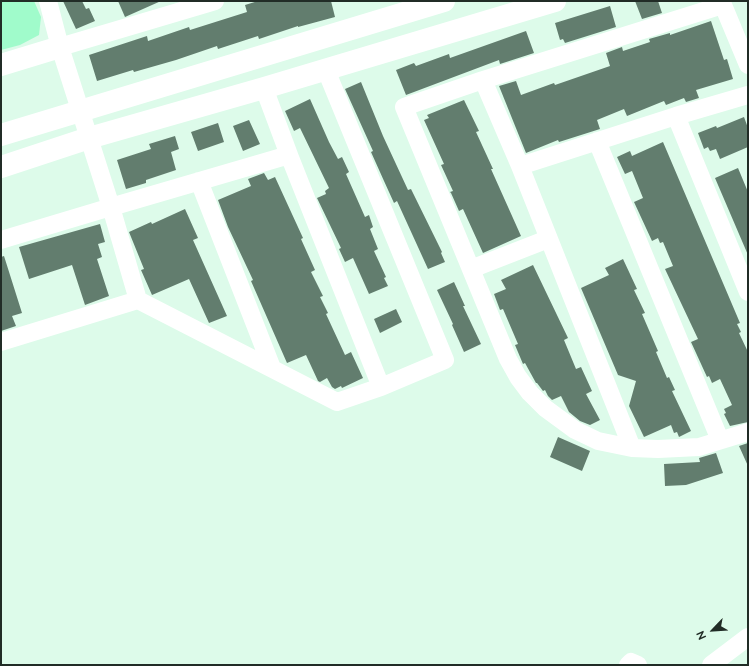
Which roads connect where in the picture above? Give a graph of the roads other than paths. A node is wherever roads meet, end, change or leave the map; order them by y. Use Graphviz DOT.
graph roads {
  1 [pos="48,1"];
  2 [pos="215,1"];
  3 [pos="444,1"];
  4 [pos="555,1"];
  5 [pos="177,6"];
  6 [pos="60,47"];
  7 [pos="1,65"];
  8 [pos="748,65"];
  9 [pos="326,70"];
  10 [pos="484,80"];
  11 [pos="264,88"];
  12 [pos="748,95"];
  13 [pos="80,112"];
  14 [pos="676,116"];
  15 [pos="1,135"];
  16 [pos="89,138"];
  17 [pos="597,141"];
  18 [pos="289,155"];
  19 [pos="520,166"];
  20 [pos="1,167"];
  21 [pos="199,181"];
  22 [pos="111,207"];
  23 [pos="548,239"];
  24 [pos="1,240"];
  25 [pos="471,269"];
  26 [pos="748,292"];
  27 [pos="138,300"];
  28 [pos="1,342"];
  29 [pos="272,368"];
  30 [pos="381,387"];
  31 [pos="748,432"];
  32 [pos="720,440"];
  33 [pos="632,448"];
  34 [pos="748,637"];
  35 [pos="628,665"];
  36 [pos="638,665"];
  37 [pos="711,665"];
  1 -- 6 [label="street"];
  2 -- 5 [label="street"];
  3 -- 13 [label="street"];
  4 -- 9 [label="street"];
  5 -- 6 [label="street"];
  6 -- 7 [label="street"];
  6 -- 13 [label="street"];
  8 -- 10 [label="street"];
  9 -- 11 [label="street"];
  9 -- 30 [label="street"];
  10 -- 19 [label="street"];
  10 -- 25 [label="street"];
  11 -- 16 [label="street"];
  11 -- 18 [label="street"];
  12 -- 14 [label="street"];
  13 -- 15 [label="street"];
  13 -- 16 [label="street"];
  14 -- 17 [label="street"];
  14 -- 26 [label="street"];
  16 -- 20 [label="street"];
  16 -- 22 [label="street"];
  17 -- 19 [label="street"];
  17 -- 32 [label="street"];
  18 -- 21 [label="street"];
  18 -- 30 [label="street"];
  19 -- 23 [label="street"];
  21 -- 22 [label="street"];
  21 -- 29 [label="street"];
  22 -- 24 [label="street"];
  22 -- 27 [label="street"];
  23 -- 25 [label="street"];
  23 -- 33 [label="street"];
  25 -- 33 [label="street"];
  27 -- 28 [label="street"];
  27 -- 29 [label="street"];
  29 -- 30 [label="street"];
  31 -- 32 [label="street"];
  32 -- 33 [label="street"];
  34 -- 37 [label="street"];
  35 -- 36 [label="street"];
}
